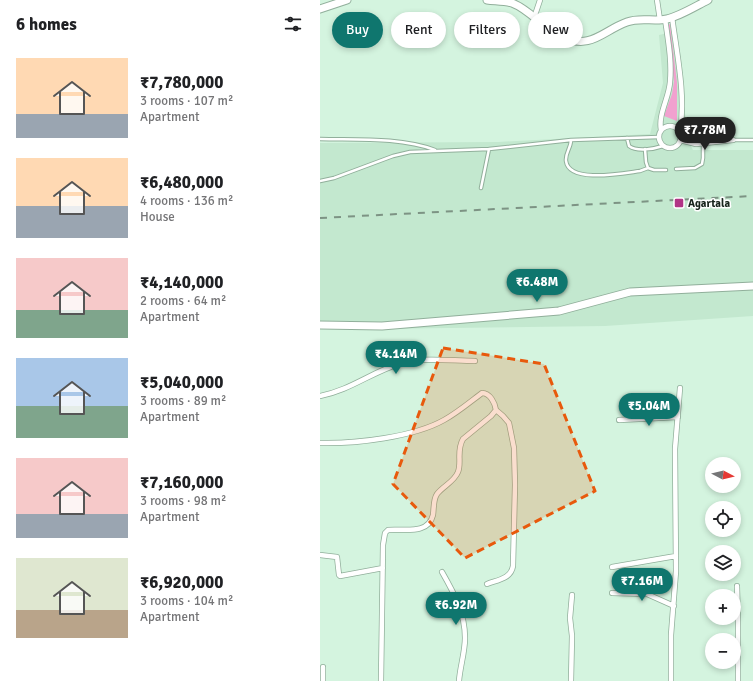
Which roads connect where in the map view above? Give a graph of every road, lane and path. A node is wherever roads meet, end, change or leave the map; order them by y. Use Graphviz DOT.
graph roads {
  1 [pos="347,0"];
  2 [pos="488,0"];
  3 [pos="540,0"];
  4 [pos="657,0"];
  5 [pos="708,0"];
  6 [pos="320,9"];
  7 [pos="536,12"];
  8 [pos="528,13"];
  9 [pos="666,19"];
  10 [pos="583,41"];
  11 [pos="661,130"];
  12 [pos="680,133"];
  13 [pos="659,136"];
  14 [pos="628,138"];
  15 [pos="320,139"];
  16 [pos="571,140"];
  17 [pos="680,140"];
  18 [pos="733,140"];
  19 [pos="753,140"];
  20 [pos="703,143"];
  21 [pos="663,146"];
  22 [pos="489,149"];
  23 [pos="645,149"];
  24 [pos="437,150"];
  25 [pos="648,168"];
  26 [pos="676,169"];
  27 [pos="666,170"];
  28 [pos="320,182"];
  29 [pos="480,188"];
  30 [pos="753,286"];
  31 [pos="320,325"];
  32 [pos="475,361"];
  33 [pos="680,388"];
  34 [pos="320,396"];
  35 [pos="496,410"];
  36 [pos="678,417"];
  37 [pos="619,420"];
  38 [pos="320,443"];
  39 [pos="320,555"];
  40 [pos="676,556"];
  41 [pos="612,567"];
  42 [pos="383,568"];
  43 [pos="442,572"];
  44 [pos="487,584"];
  45 [pos="737,586"];
  46 [pos="612,593"];
  47 [pos="572,595"];
  48 [pos="674,606"];
  49 [pos="323,667"];
  50 [pos="323,681"];
  51 [pos="380,681"];
  52 [pos="459,681"];
  53 [pos="571,681"];
  54 [pos="671,681"];
  55 [pos="738,681"];
  1 -- 6 [label="street"];
  2 -- 8 [label="street"];
  3 -- 7 [label="street"];
  4 -- 9 [label="street"];
  5 -- 9 [label="street"];
  9 -- 10 [label="street"];
  9 -- 11 [label="street"];
  9 -- 12 [label="street"];
  11 -- 12 [label="street"];
  11 -- 13 [label="street"];
  12 -- 17 [label="street"];
  13 -- 14 [label="lane"];
  13 -- 21 [label="street"];
  14 -- 16 [label="lane"];
  14 -- 23 [label="lane"];
  15 -- 24 [label="lane"];
  16 -- 22 [label="lane"];
  16 -- 25 [label="lane"];
  17 -- 20 [label="street"];
  17 -- 21 [label="street"];
  18 -- 19 [label="lane"];
  18 -- 20 [label="street"];
  20 -- 26 [label="lane"];
  21 -- 23 [label="lane"];
  22 -- 24 [label="lane"];
  22 -- 29 [label="lane"];
  23 -- 25 [label="lane"];
  24 -- 28 [label="lane"];
  25 -- 27 [label="lane"];
  30 -- 31 [label="street"];
  32 -- 34 [label="street"];
  33 -- 36 [label="street"];
  35 -- 38 [label="street"];
  35 -- 42 [label="street"];
  35 -- 44 [label="street"];
  36 -- 37 [label="street"];
  36 -- 40 [label="street"];
  39 -- 42 [label="street"];
  40 -- 41 [label="street"];
  40 -- 48 [label="street"];
  42 -- 51 [label="street"];
  43 -- 52 [label="street"];
  45 -- 55 [label="street"];
  46 -- 48 [label="street"];
  47 -- 53 [label="street"];
  48 -- 54 [label="street"];
  49 -- 50 [label="street"];
}
